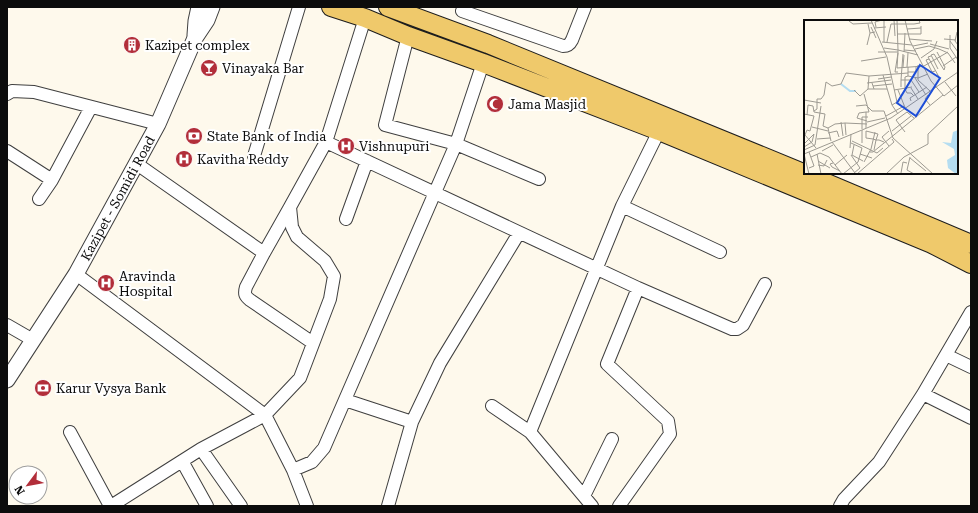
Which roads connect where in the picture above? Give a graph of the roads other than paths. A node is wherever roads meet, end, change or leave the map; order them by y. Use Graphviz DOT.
graph roads {
  1 [pos="199,7"];
  2 [pos="212,7"];
  3 [pos="298,7"];
  4 [pos="331,7"];
  5 [pos="388,7"];
  6 [pos="585,7"];
  7 [pos="462,11"];
  8 [pos="365,18"];
  9 [pos="408,36"];
  10 [pos="195,38"];
  11 [pos="483,63"];
  12 [pos="7,94"];
  13 [pos="91,107"];
  14 [pos="158,124"];
  15 [pos="659,131"];
  16 [pos="326,142"];
  17 [pos="456,144"];
  18 [pos="7,151"];
  19 [pos="254,156"];
  20 [pos="367,161"];
  21 [pos="137,164"];
  22 [pos="804,173"];
  23 [pos="805,174"];
  24 [pos="539,178"];
  25 [pos="52,180"];
  26 [pos="435,193"];
  27 [pos="40,199"];
  28 [pos="622,206"];
  29 [pos="290,207"];
  30 [pos="346,219"];
  31 [pos="519,233"];
  32 [pos="971,244"];
  33 [pos="720,252"];
  34 [pos="264,253"];
  35 [pos="971,264"];
  36 [pos="596,269"];
  37 [pos="76,274"];
  38 [pos="765,284"];
  39 [pos="638,288"];
  40 [pos="971,312"];
  41 [pos="7,324"];
  42 [pos="34,340"];
  43 [pos="313,343"];
  44 [pos="946,355"];
  45 [pos="971,367"];
  46 [pos="7,380"];
  47 [pos="923,394"];
  48 [pos="345,400"];
  49 [pos="492,406"];
  50 [pos="265,415"];
  51 [pos="971,418"];
  52 [pos="412,422"];
  53 [pos="70,432"];
  54 [pos="530,432"];
  55 [pos="612,439"];
  56 [pos="201,449"];
  57 [pos="182,461"];
  58 [pos="293,470"];
  59 [pos="584,496"];
  60 [pos="110,506"];
  61 [pos="207,506"];
  62 [pos="241,506"];
  63 [pos="307,506"];
  64 [pos="388,506"];
  65 [pos="592,506"];
  66 [pos="619,506"];
  67 [pos="840,506"];
  1 -- 10 [label="street"];
  2 -- 10 [label="street, Kazipet - Somidi Road"];
  3 -- 19 [label="street"];
  4 -- 8 [label="main road"];
  5 -- 22 [label="main road"];
  6 -- 7 [label="street"];
  8 -- 9 [label="main road"];
  8 -- 16 [label="street"];
  9 -- 11 [label="main road"];
  9 -- 17 [label="street"];
  10 -- 14 [label="street, Kazipet - Somidi Road"];
  11 -- 15 [label="main road"];
  11 -- 17 [label="street"];
  12 -- 13 [label="street"];
  13 -- 14 [label="street"];
  13 -- 25 [label="street"];
  14 -- 21 [label="street, Kazipet - Somidi Road"];
  15 -- 28 [label="street"];
  15 -- 35 [label="main road"];
  16 -- 20 [label="street"];
  16 -- 29 [label="street"];
  17 -- 24 [label="street"];
  17 -- 26 [label="street"];
  18 -- 25 [label="street"];
  20 -- 26 [label="street"];
  20 -- 30 [label="street"];
  21 -- 34 [label="street"];
  21 -- 37 [label="street, Kazipet - Somidi Road"];
  23 -- 32 [label="main road"];
  25 -- 27 [label="street"];
  26 -- 31 [label="street"];
  26 -- 48 [label="street"];
  28 -- 33 [label="street"];
  28 -- 36 [label="street"];
  29 -- 34 [label="street"];
  29 -- 43 [label="street"];
  31 -- 36 [label="street"];
  31 -- 52 [label="street"];
  34 -- 43 [label="street"];
  36 -- 39 [label="street"];
  36 -- 54 [label="street"];
  37 -- 42 [label="street, Kazipet - Somidi Road"];
  37 -- 50 [label="street"];
  38 -- 39 [label="street"];
  39 -- 66 [label="street"];
  40 -- 44 [label="street"];
  41 -- 42 [label="street"];
  42 -- 46 [label="street, Kazipet - Somidi Road"];
  43 -- 50 [label="street"];
  44 -- 45 [label="street"];
  44 -- 47 [label="street"];
  47 -- 51 [label="street"];
  47 -- 67 [label="street"];
  48 -- 52 [label="street"];
  48 -- 58 [label="street"];
  49 -- 54 [label="street"];
  50 -- 56 [label="street"];
  50 -- 58 [label="street"];
  52 -- 64 [label="street"];
  53 -- 60 [label="street"];
  54 -- 59 [label="street"];
  55 -- 59 [label="street"];
  56 -- 57 [label="street"];
  56 -- 62 [label="street"];
  57 -- 60 [label="street"];
  57 -- 61 [label="street"];
  58 -- 63 [label="street"];
  59 -- 65 [label="street"];
}
